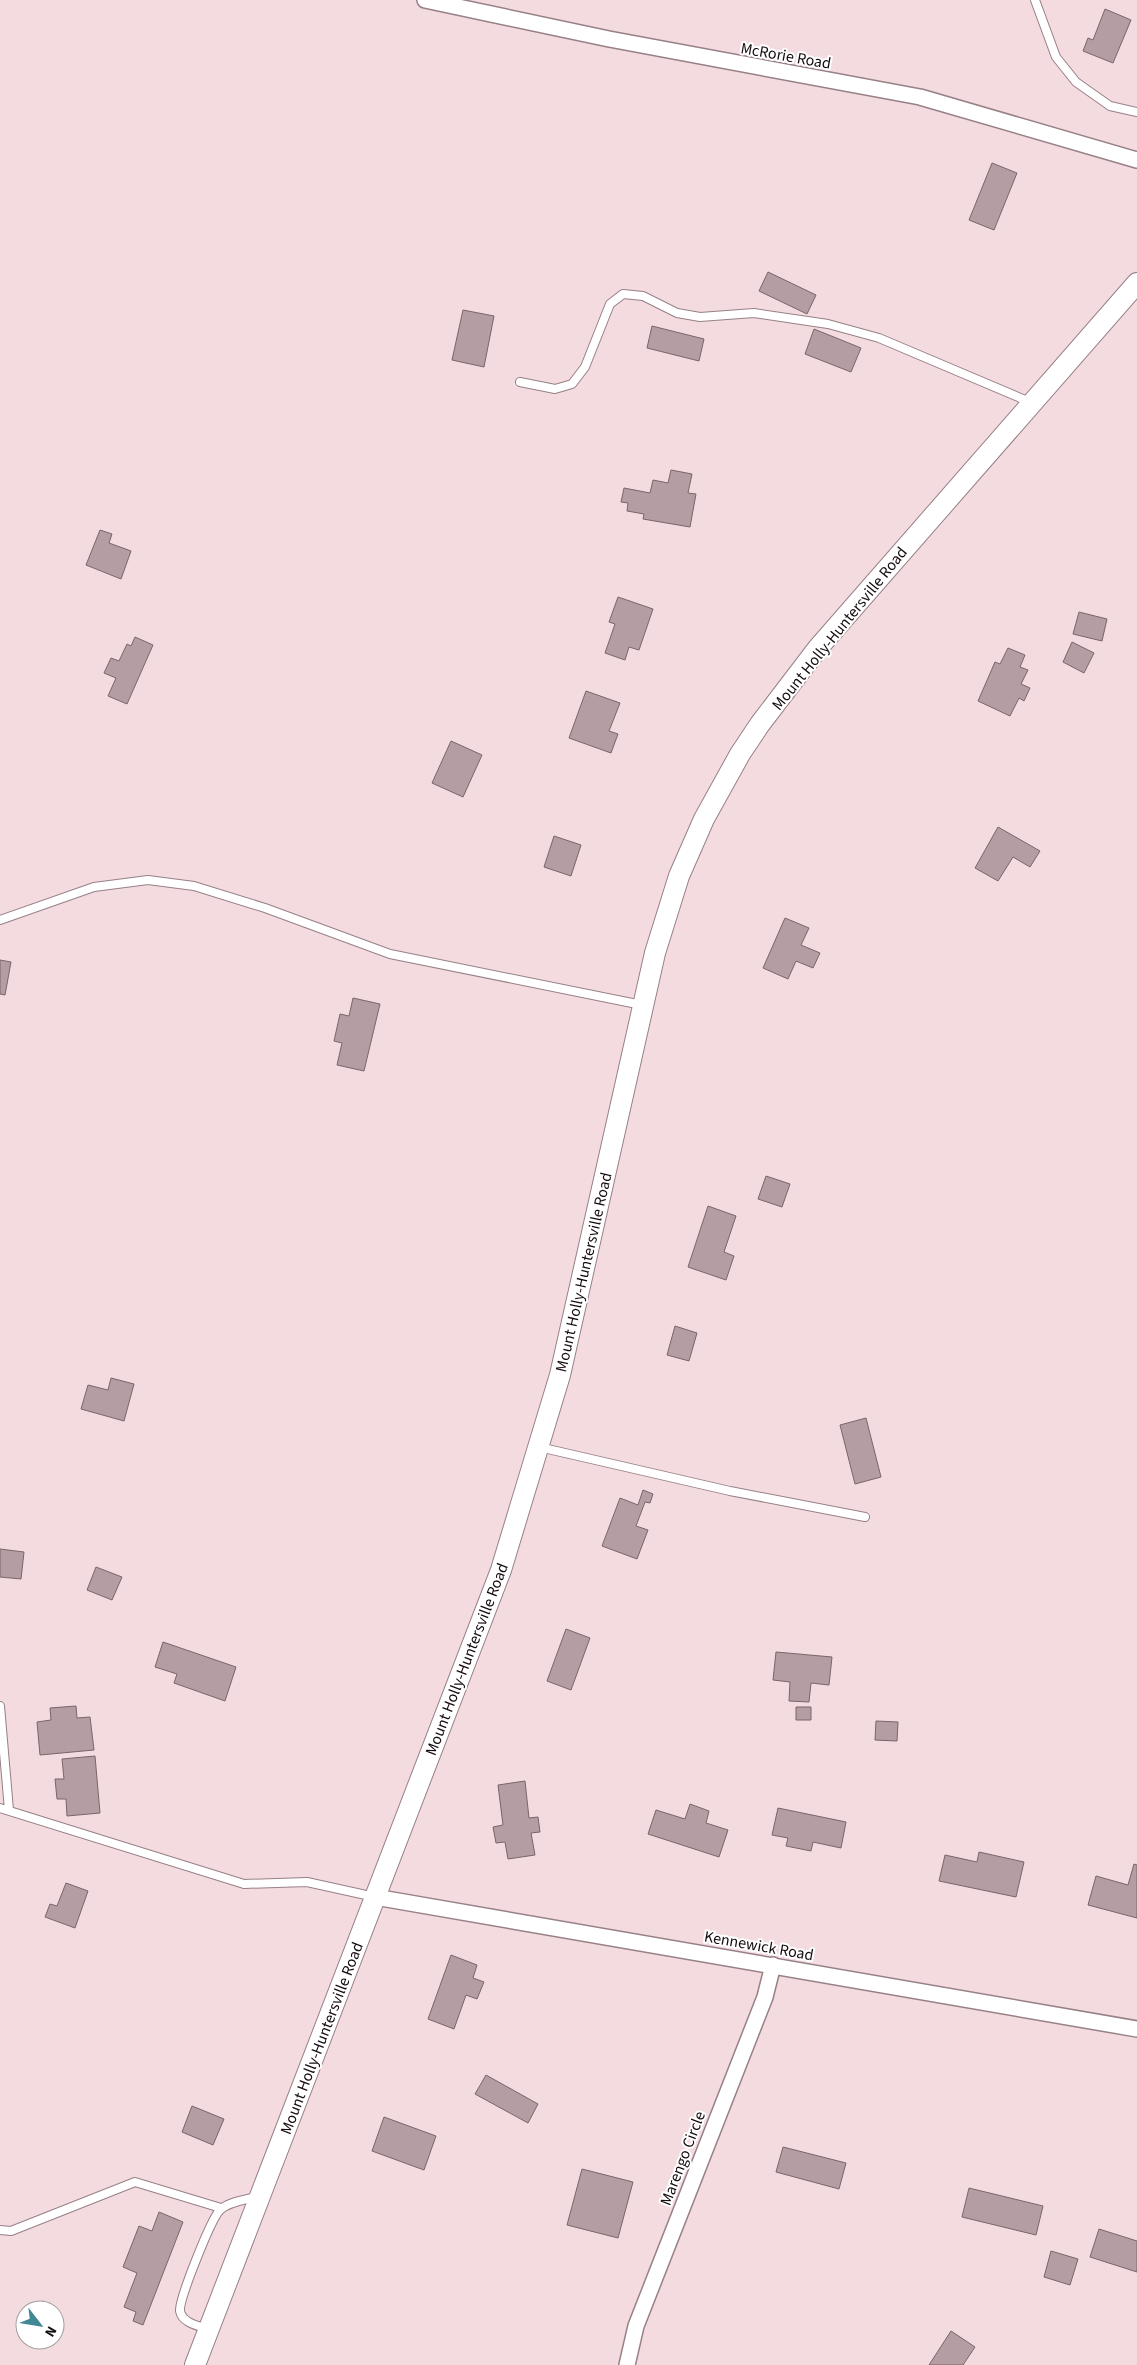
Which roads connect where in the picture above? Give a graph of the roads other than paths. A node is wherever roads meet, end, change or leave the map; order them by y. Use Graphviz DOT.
graph roads {
  1 [pos="425,0"];
  2 [pos="1035,0"];
  3 [pos="1137,112"];
  4 [pos="1137,160"];
  5 [pos="1137,282"];
  6 [pos="520,382"];
  7 [pos="1032,402"];
  8 [pos="0,920"];
  9 [pos="642,1006"];
  10 [pos="539,1448"];
  11 [pos="865,1518"];
  12 [pos="0,1706"];
  13 [pos="0,1808"];
  14 [pos="9,1810"];
  15 [pos="375,1897"];
  16 [pos="772,1964"];
  17 [pos="1137,2029"];
  18 [pos="260,2196"];
  19 [pos="221,2208"];
  20 [pos="0,2230"];
  21 [pos="209,2330"];
  22 [pos="195,2365"];
  23 [pos="627,2365"];
  1 -- 4 [label="street, McRorie Road"];
  2 -- 3 [label="lane"];
  5 -- 7 [label="main road, Mount Holly-Huntersville Road"];
  6 -- 7 [label="lane"];
  7 -- 9 [label="main road, Mount Holly-Huntersville Road"];
  8 -- 9 [label="lane"];
  9 -- 10 [label="main road, Mount Holly-Huntersville Road"];
  10 -- 11 [label="lane"];
  10 -- 15 [label="main road, Mount Holly-Huntersville Road"];
  12 -- 14 [label="lane"];
  13 -- 14 [label="lane"];
  14 -- 15 [label="lane"];
  15 -- 16 [label="street, Kennewick Road"];
  15 -- 18 [label="main road, Mount Holly-Huntersville Road"];
  16 -- 17 [label="street, Kennewick Road"];
  16 -- 23 [label="street, Marengo Circle"];
  18 -- 19 [label="lane"];
  18 -- 21 [label="main road, Mount Holly-Huntersville Road"];
  19 -- 20 [label="lane"];
  19 -- 21 [label="lane"];
  21 -- 22 [label="main road, Mount Holly-Huntersville Road"];
}
